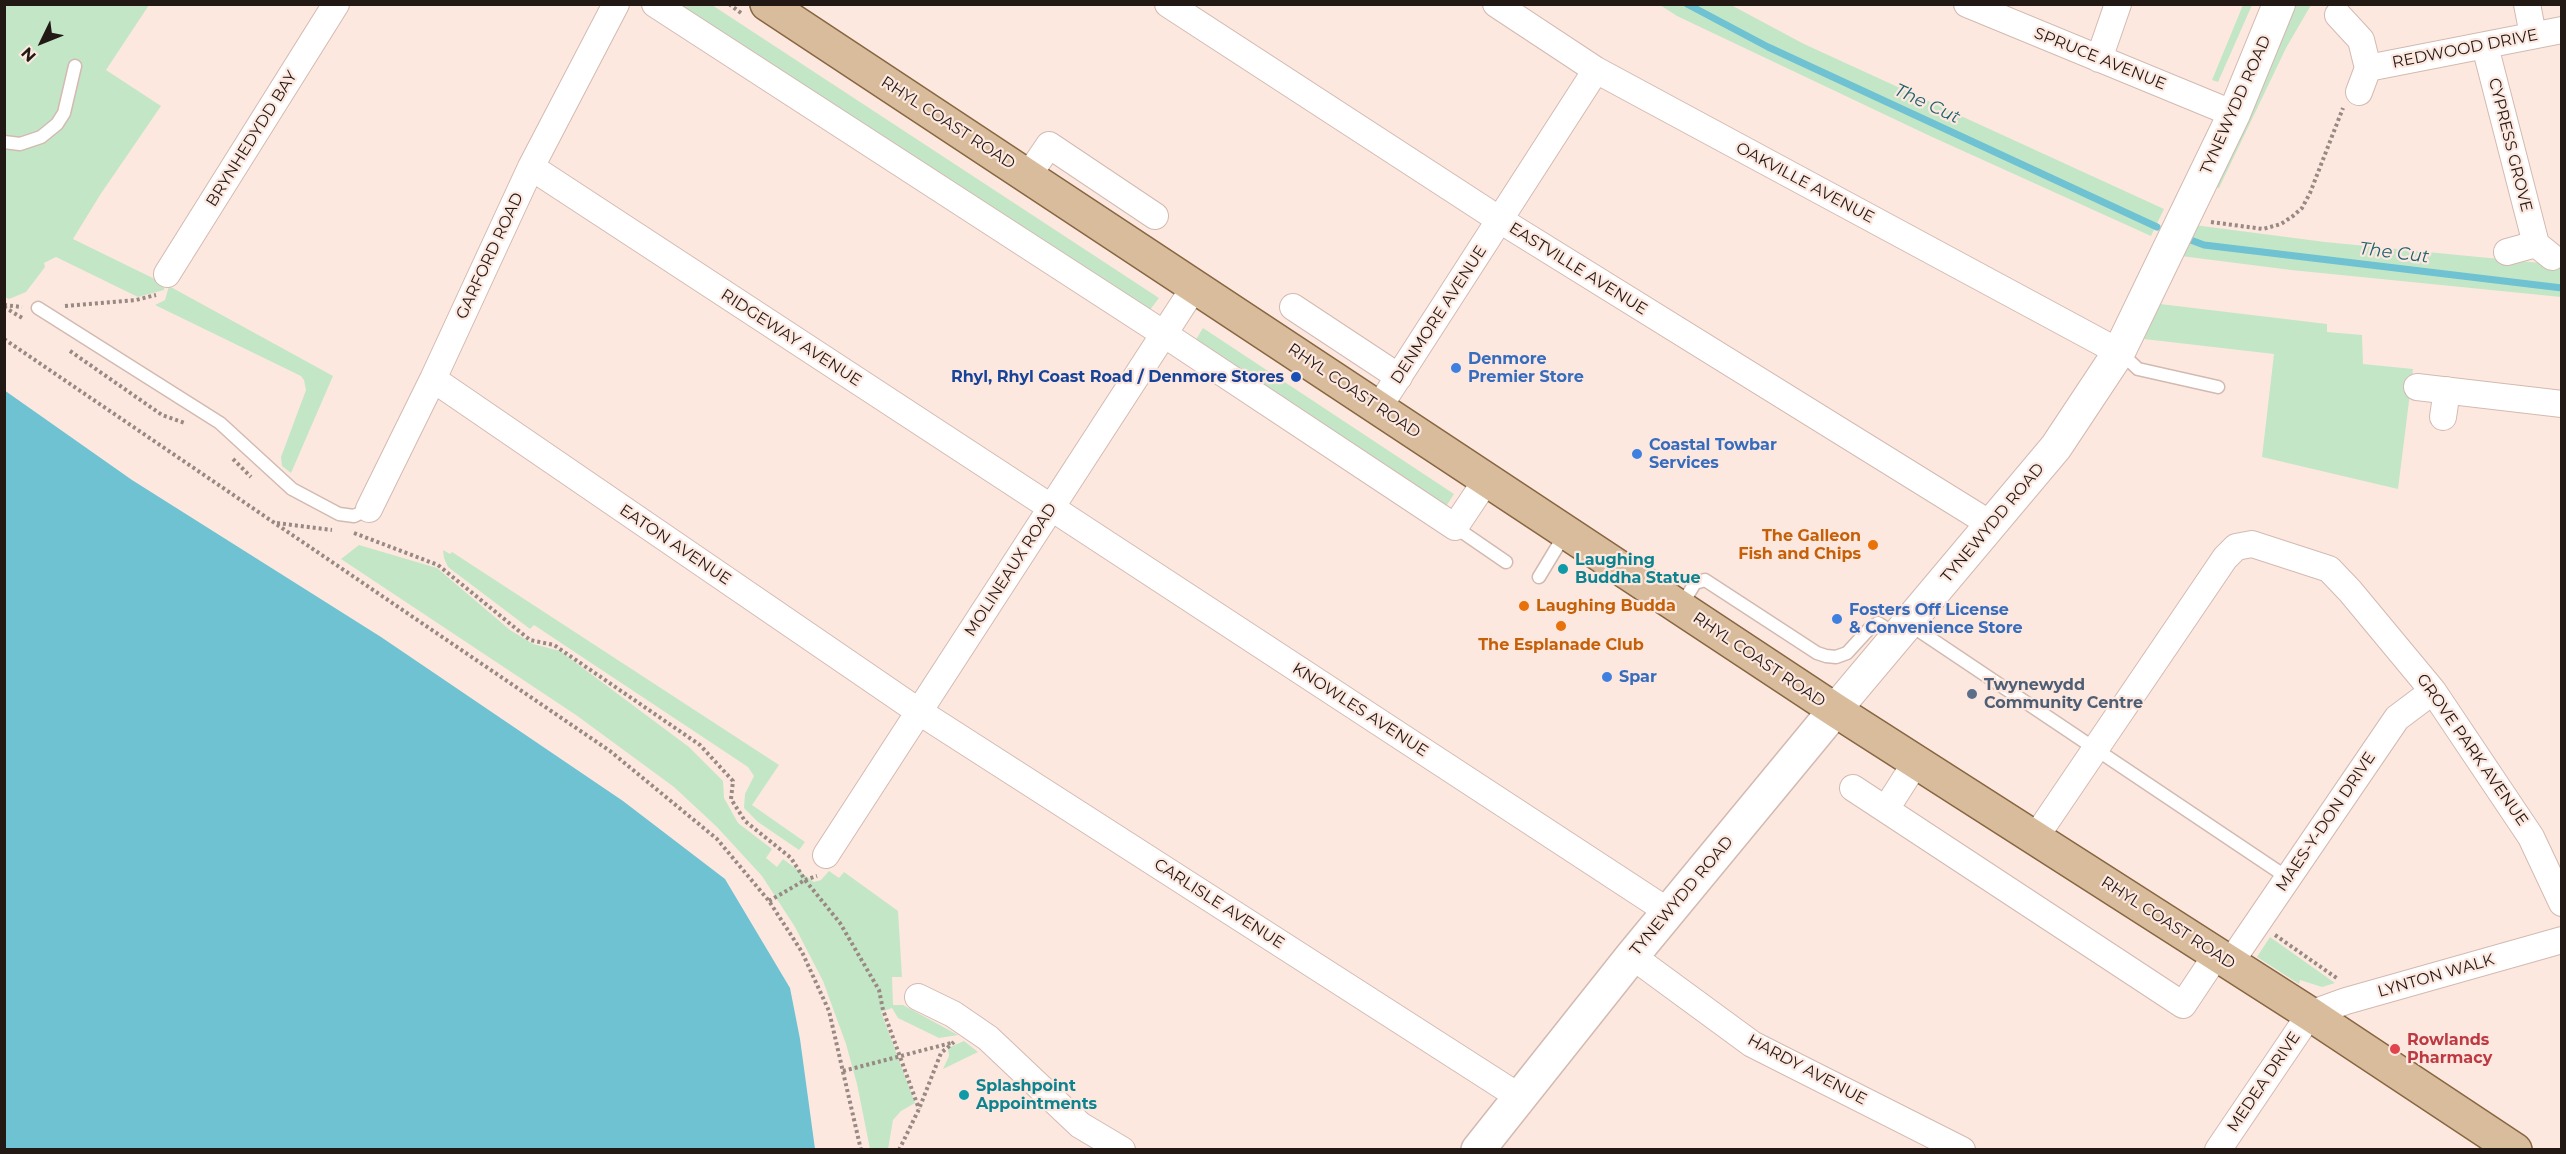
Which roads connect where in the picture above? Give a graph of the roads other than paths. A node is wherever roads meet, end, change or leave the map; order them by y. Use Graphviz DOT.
graph roads {
  1 [pos="336,4"];
  2 [pos="616,4"];
  3 [pos="655,4"];
  4 [pos="767,4"];
  5 [pos="1168,4"];
  6 [pos="1496,4"];
  7 [pos="1966,4"];
  8 [pos="2118,4"];
  9 [pos="2279,4"];
  10 [pos="2527,4"];
  11 [pos="2338,15"];
  12 [pos="2562,30"];
  13 [pos="2533,35"];
  14 [pos="2485,46"];
  15 [pos="2099,59"];
  16 [pos="75,66"];
  17 [pos="2368,68"];
  18 [pos="1596,70"];
  19 [pos="2359,92"];
  20 [pos="2234,114"];
  21 [pos="4,142"];
  22 [pos="531,167"];
  23 [pos="1028,176"];
  24 [pos="1155,216"];
  25 [pos="1500,220"];
  26 [pos="2507,252"];
  27 [pos="167,274"];
  28 [pos="1195,285"];
  29 [pos="1293,307"];
  30 [pos="38,308"];
  31 [pos="1164,334"];
  32 [pos="2119,352"];
  33 [pos="1399,377"];
  34 [pos="433,379"];
  35 [pos="2218,387"];
  36 [pos="2417,387"];
  37 [pos="2447,390"];
  38 [pos="2562,404"];
  39 [pos="1379,407"];
  40 [pos="2444,417"];
  41 [pos="1487,479"];
  42 [pos="369,509"];
  43 [pos="1051,509"];
  44 [pos="1992,525"];
  45 [pos="1455,528"];
  46 [pos="1566,532"];
  47 [pos="1506,562"];
  48 [pos="1539,577"];
  49 [pos="1680,607"];
  50 [pos="1903,630"];
  51 [pos="2433,691"];
  52 [pos="1835,710"];
  53 [pos="918,711"];
  54 [pos="2096,748"];
  55 [pos="1916,762"];
  56 [pos="1853,788"];
  57 [pos="1886,809"];
  58 [pos="2035,838"];
  59 [pos="826,855"];
  60 [pos="2288,878"];
  61 [pos="2562,903"];
  62 [pos="1669,912"];
  63 [pos="2562,940"];
  64 [pos="1632,956"];
  65 [pos="2223,958"];
  66 [pos="918,997"];
  67 [pos="2310,1014"];
  68 [pos="1521,1098"];
  69 [pos="1122,1149"];
  70 [pos="1478,1149"];
  71 [pos="1962,1149"];
  72 [pos="2218,1149"];
  73 [pos="2515,1149"];
  1 -- 27 [label="street, BRYNHEDYDD BAY"];
  2 -- 22 [label="street, GARFORD ROAD"];
  3 -- 31 [label="street"];
  4 -- 23 [label="main road, RHYL COAST ROAD"];
  5 -- 25 [label="street, EASTVILLE AVENUE"];
  6 -- 18 [label="street, OAKVILLE AVENUE"];
  7 -- 15 [label="street, SPRUCE AVENUE"];
  8 -- 15 [label="street"];
  9 -- 20 [label="street, TYNEWYDD ROAD"];
  10 -- 13 [label="street"];
  11 -- 17 [label="street"];
  12 -- 13 [label="street, REDWOOD DRIVE"];
  13 -- 14 [label="street, REDWOOD DRIVE"];
  14 -- 17 [label="street, REDWOOD DRIVE"];
  14 -- 26 [label="street, CYPRESS GROVE"];
  15 -- 20 [label="street, SPRUCE AVENUE"];
  16 -- 21 [label="lane"];
  17 -- 19 [label="street"];
  18 -- 25 [label="street, DENMORE AVENUE"];
  18 -- 32 [label="street, OAKVILLE AVENUE"];
  20 -- 32 [label="street, TYNEWYDD ROAD"];
  22 -- 34 [label="street, GARFORD ROAD"];
  22 -- 43 [label="street, RIDGEWAY AVENUE"];
  23 -- 24 [label="street"];
  23 -- 28 [label="main road, RHYL COAST ROAD"];
  25 -- 33 [label="street, DENMORE AVENUE"];
  25 -- 44 [label="street, EASTVILLE AVENUE"];
  28 -- 31 [label="street, MOLINEAUX ROAD"];
  28 -- 39 [label="main road, RHYL COAST ROAD"];
  29 -- 33 [label="street"];
  30 -- 42 [label="lane"];
  31 -- 43 [label="street, MOLINEAUX ROAD"];
  31 -- 45 [label="street"];
  32 -- 35 [label="lane"];
  32 -- 44 [label="street, TYNEWYDD ROAD"];
  33 -- 39 [label="street, DENMORE AVENUE"];
  34 -- 42 [label="street, GARFORD ROAD"];
  34 -- 53 [label="street, EATON AVENUE"];
  36 -- 37 [label="street"];
  37 -- 38 [label="street"];
  37 -- 40 [label="street"];
  39 -- 41 [label="main road, RHYL COAST ROAD"];
  41 -- 45 [label="street"];
  41 -- 46 [label="main road, RHYL COAST ROAD"];
  43 -- 53 [label="street, MOLINEAUX ROAD"];
  43 -- 62 [label="street, KNOWLES AVENUE"];
  44 -- 50 [label="street, TYNEWYDD ROAD"];
  45 -- 47 [label="lane"];
  46 -- 48 [label="lane"];
  46 -- 49 [label="main road, RHYL COAST ROAD"];
  49 -- 50 [label="lane"];
  49 -- 52 [label="main road, RHYL COAST ROAD"];
  50 -- 52 [label="street, TYNEWYDD ROAD"];
  50 -- 54 [label="lane"];
  51 -- 54 [label="street, GROVE PARK AVENUE"];
  51 -- 60 [label="street, MAES-Y-DON DRIVE"];
  51 -- 61 [label="street, GROVE PARK AVENUE"];
  52 -- 55 [label="main road, RHYL COAST ROAD"];
  52 -- 62 [label="main road, TYNEWYDD ROAD"];
  53 -- 59 [label="street, MOLINEAUX ROAD"];
  53 -- 68 [label="street, CARLISLE AVENUE"];
  54 -- 58 [label="street, GROVE PARK AVENUE"];
  54 -- 60 [label="lane"];
  55 -- 57 [label="street"];
  55 -- 58 [label="main road, RHYL COAST ROAD"];
  56 -- 57 [label="street"];
  57 -- 65 [label="street, MAES-Y-DON DRIVE"];
  58 -- 65 [label="main road, RHYL COAST ROAD"];
  60 -- 65 [label="street, MAES-Y-DON DRIVE"];
  62 -- 64 [label="main road, TYNEWYDD ROAD"];
  63 -- 67 [label="street, LYNTON WALK"];
  64 -- 68 [label="main road, TYNEWYDD ROAD"];
  64 -- 71 [label="street, HARDY AVENUE"];
  65 -- 67 [label="main road, RHYL COAST ROAD"];
  66 -- 69 [label="street"];
  67 -- 72 [label="street, MEDEA DRIVE"];
  67 -- 73 [label="main road, RHYL COAST ROAD"];
  68 -- 70 [label="main road, TYNEWYDD ROAD"];
}
